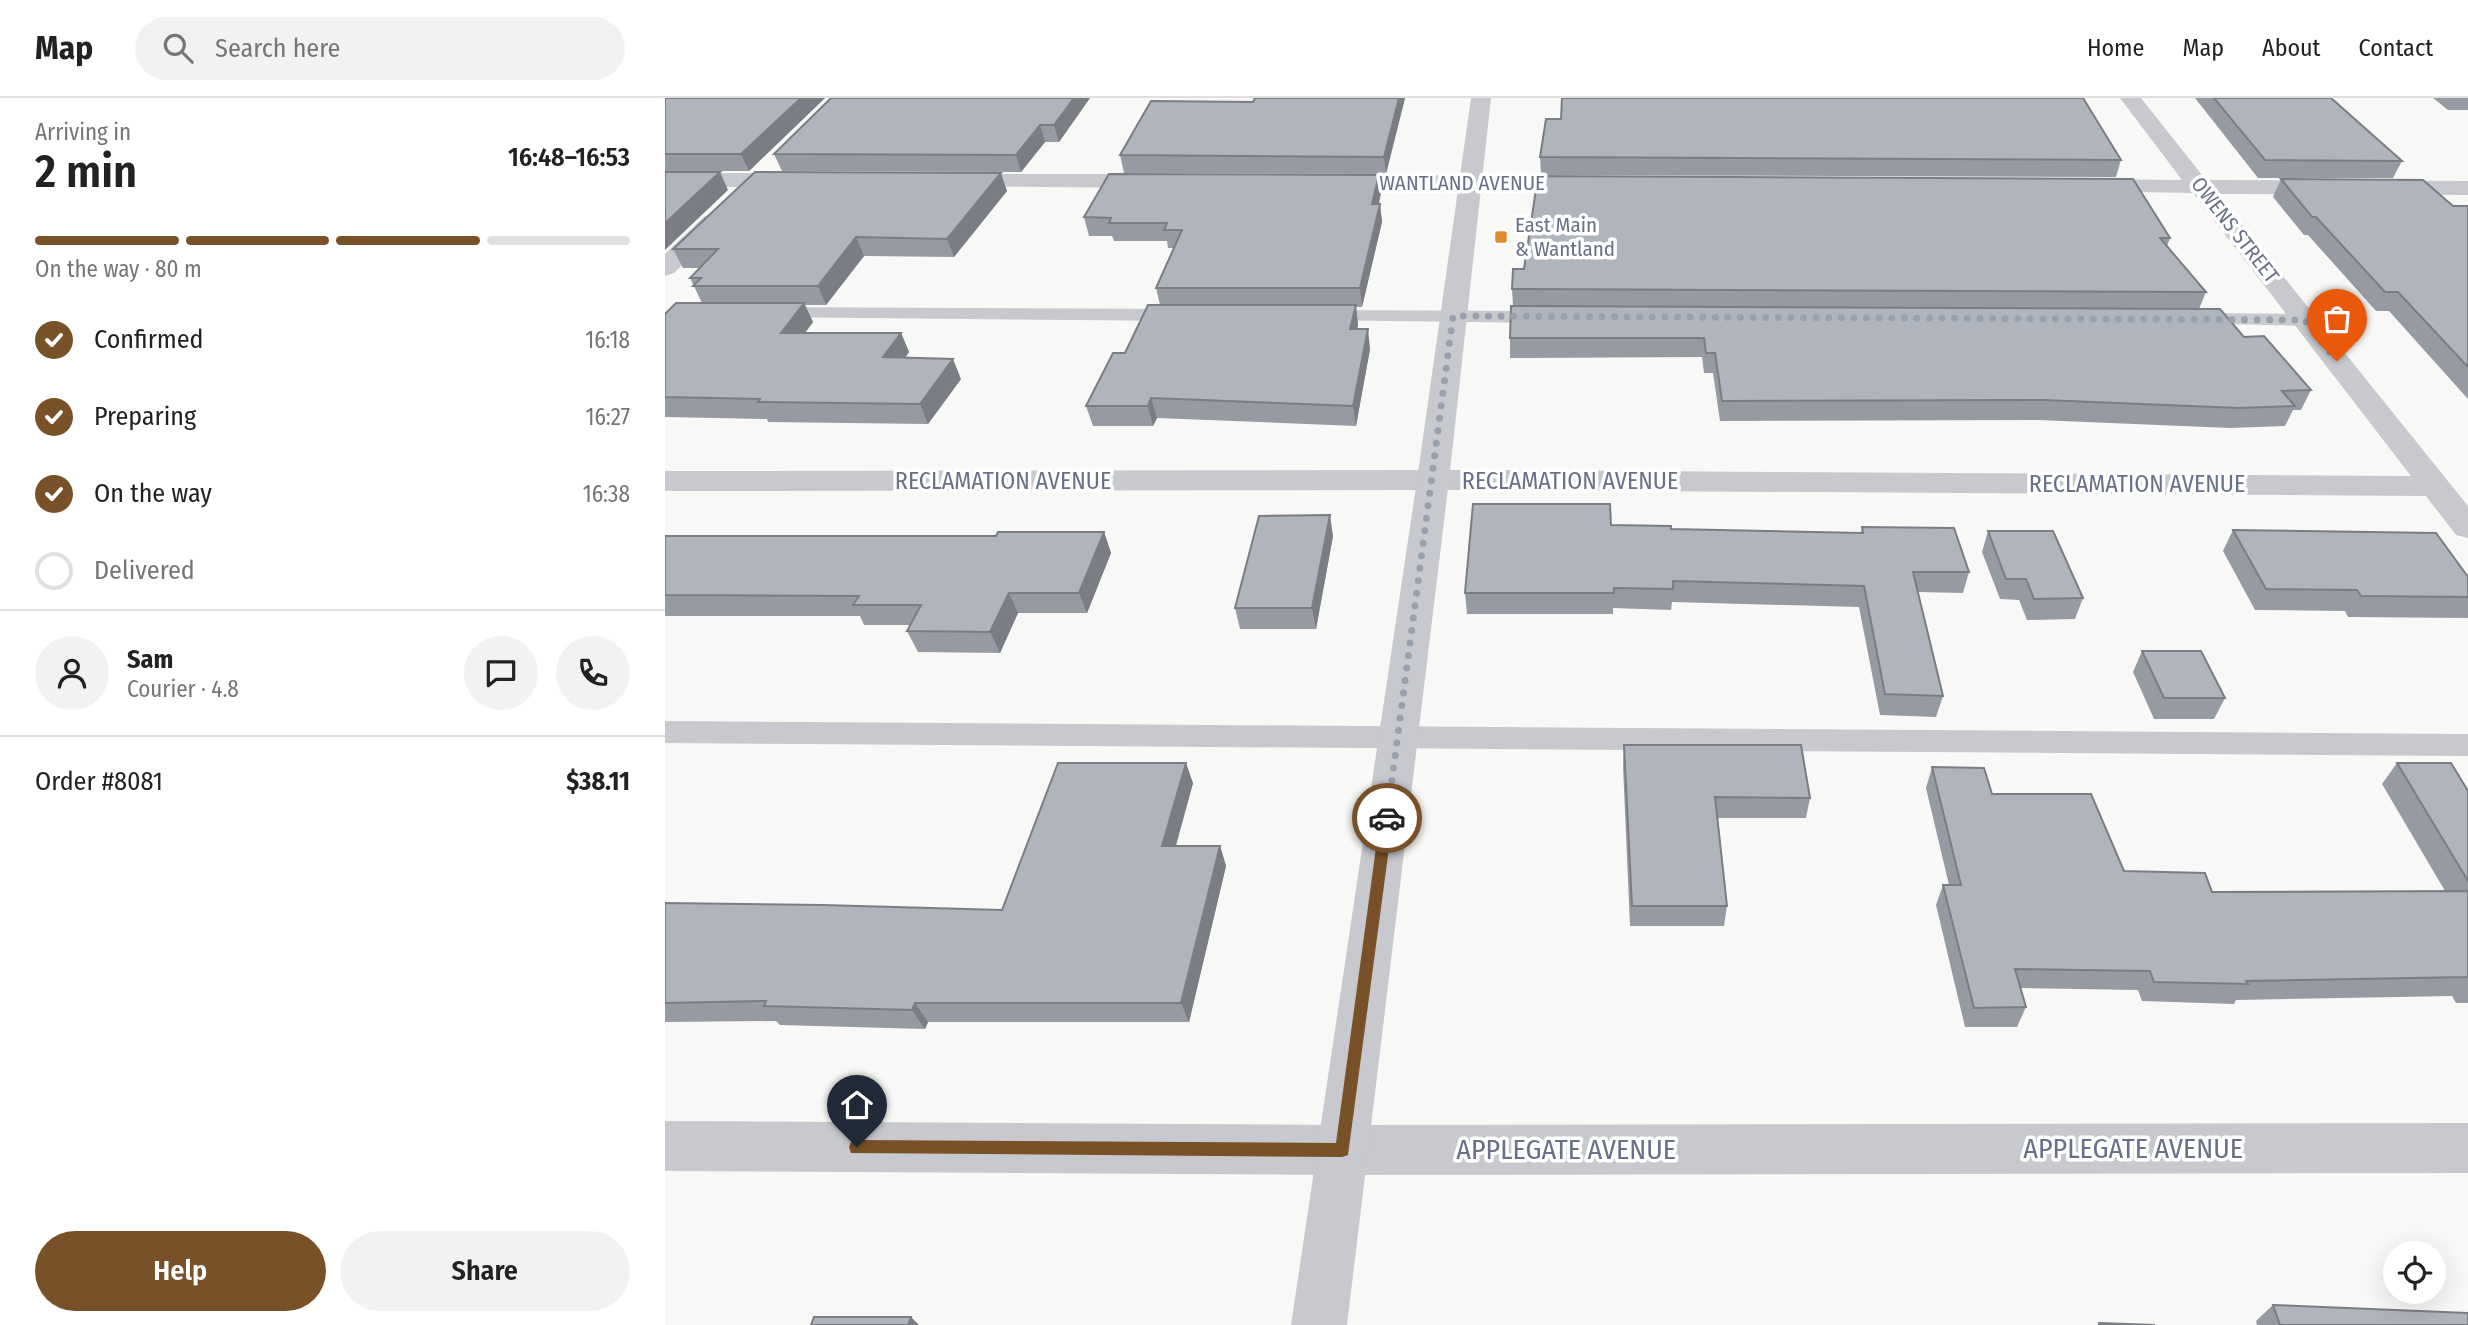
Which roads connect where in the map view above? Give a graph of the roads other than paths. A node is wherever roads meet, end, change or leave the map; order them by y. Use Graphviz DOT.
graph roads {
  1 [pos="1481,98"];
  2 [pos="2130,98"];
  3 [pos="783,155"];
  4 [pos="665,180"];
  5 [pos="757,180"];
  6 [pos="821,180"];
  7 [pos="930,180"];
  8 [pos="1177,181"];
  9 [pos="1301,182"];
  10 [pos="1469,183"];
  11 [pos="1605,183"];
  12 [pos="2064,186"];
  13 [pos="2201,187"];
  14 [pos="2468,188"];
  15 [pos="665,268"];
  16 [pos="748,313"];
  17 [pos="1204,315"];
  18 [pos="1300,316"];
  19 [pos="1453,316"];
  20 [pos="1579,317"];
  21 [pos="2165,319"];
  22 [pos="2305,320"];
  23 [pos="1433,480"];
  24 [pos="665,481"];
  25 [pos="2434,486"];
  26 [pos="2468,528"];
  27 [pos="665,732"];
  28 [pos="1398,738"];
  29 [pos="2468,744"];
  30 [pos="665,1146"];
  31 [pos="2468,1148"];
  32 [pos="1342,1150"];
  33 [pos="1319,1325"];
  1 -- 10 [label="street"];
  2 -- 13 [label="street, OWENS STREET"];
  3 -- 5 [label="street"];
  4 -- 5 [label="street"];
  5 -- 6 [label="street"];
  5 -- 15 [label="street"];
  7 -- 8 [label="street"];
  9 -- 10 [label="street, WANTLAND AVENUE"];
  10 -- 11 [label="street, WANTLAND AVENUE"];
  10 -- 19 [label="street"];
  12 -- 13 [label="street"];
  13 -- 14 [label="street"];
  13 -- 22 [label="street, OWENS STREET"];
  16 -- 17 [label="lane"];
  18 -- 19 [label="lane"];
  19 -- 20 [label="lane"];
  19 -- 23 [label="street"];
  21 -- 22 [label="lane"];
  22 -- 25 [label="street, OWENS STREET"];
  23 -- 24 [label="street, RECLAMATION AVENUE"];
  23 -- 25 [label="street, RECLAMATION AVENUE"];
  23 -- 28 [label="street"];
  25 -- 26 [label="street, OWENS STREET"];
  27 -- 28 [label="lane"];
  28 -- 29 [label="lane"];
  28 -- 32 [label="street"];
  30 -- 32 [label="street, APPLEGATE AVENUE"];
  31 -- 32 [label="street, APPLEGATE AVENUE"];
  32 -- 33 [label="street"];
}
